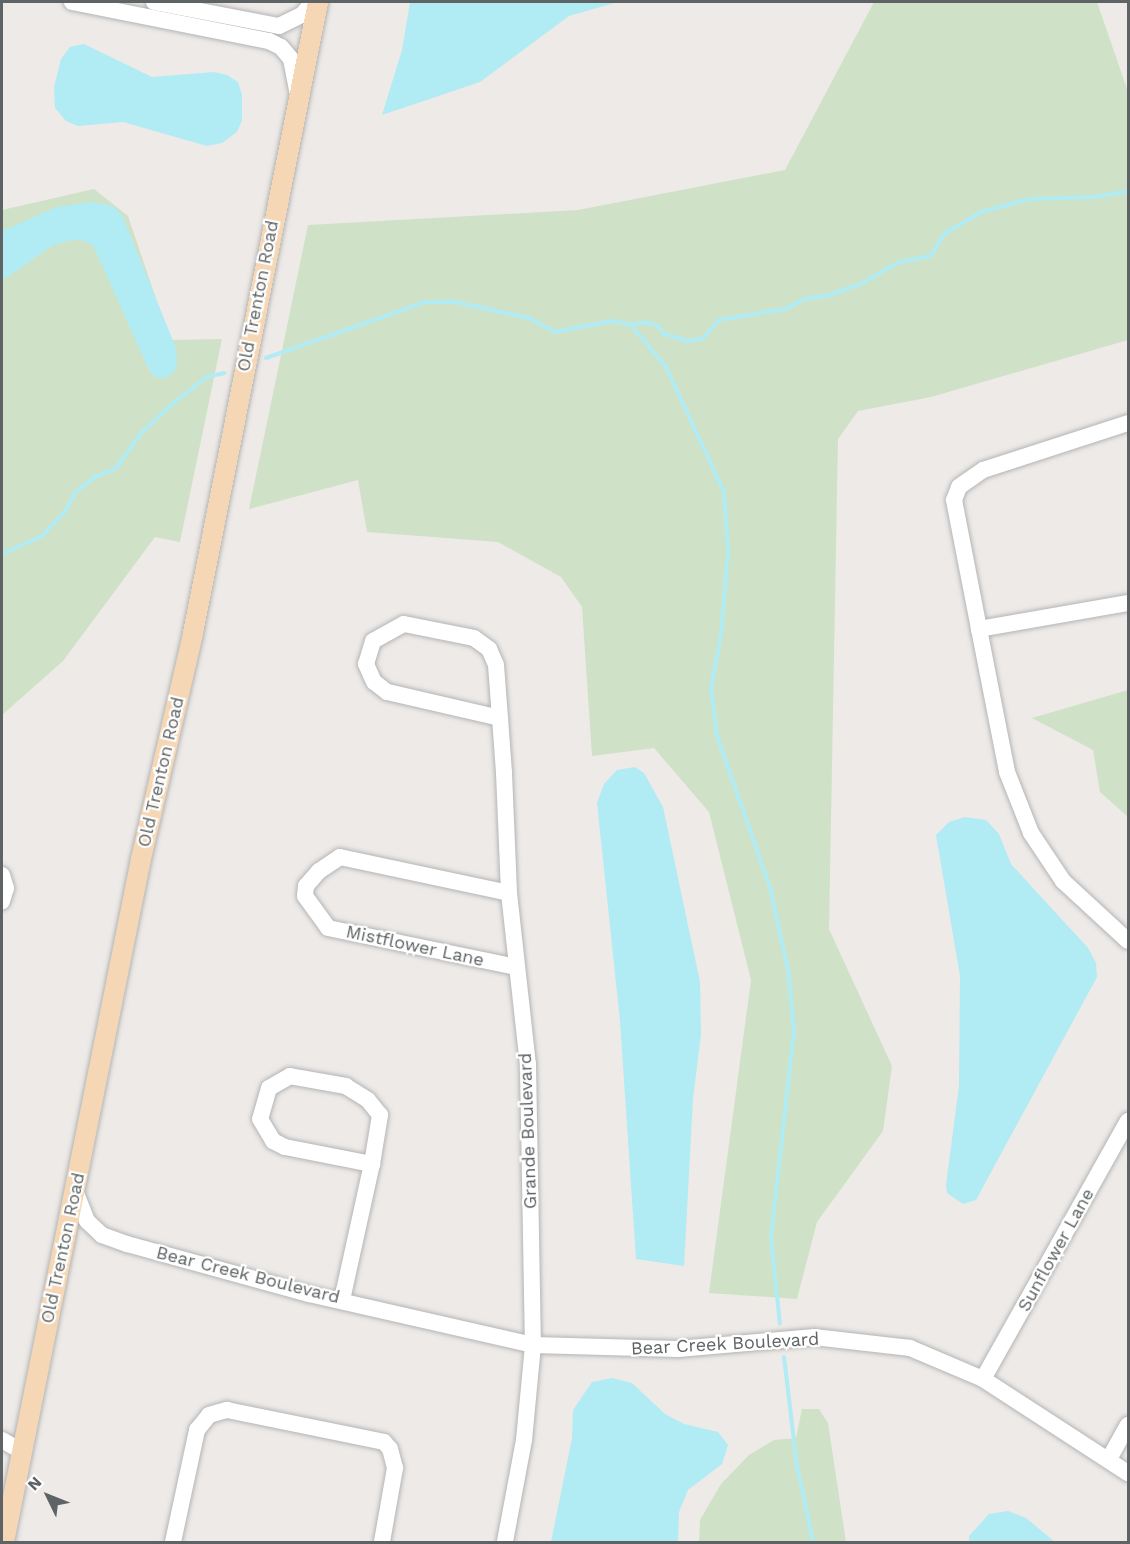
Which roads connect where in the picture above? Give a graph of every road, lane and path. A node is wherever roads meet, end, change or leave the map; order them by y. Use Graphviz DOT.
graph roads {
  1 [pos="72,2"];
  2 [pos="154,2"];
  3 [pos="313,2"];
  4 [pos="318,2"];
  5 [pos="142,8"];
  6 [pos="298,100"];
  7 [pos="1128,423"];
  8 [pos="1128,603"];
  9 [pos="979,629"];
  10 [pos="500,718"];
  11 [pos="2,876"];
  12 [pos="509,893"];
  13 [pos="2,901"];
  14 [pos="1128,941"];
  15 [pos="517,967"];
  16 [pos="1128,1121"];
  17 [pos="372,1164"];
  18 [pos="75,1191"];
  19 [pos="342,1300"];
  20 [pos="533,1345"];
  21 [pos="983,1379"];
  22 [pos="1128,1425"];
  23 [pos="2,1440"];
  24 [pos="11,1452"];
  25 [pos="1109,1459"];
  26 [pos="1128,1473"];
  27 [pos="4,1542"];
  28 [pos="173,1542"];
  29 [pos="382,1542"];
  30 [pos="505,1542"];
  1 -- 5 [label="street"];
  2 -- 3 [label="street"];
  4 -- 6 [label="main road, Old Trenton Road"];
  5 -- 6 [label="street"];
  6 -- 18 [label="main road, Old Trenton Road"];
  7 -- 9 [label="street"];
  8 -- 9 [label="street"];
  9 -- 14 [label="street"];
  10 -- 10 [label="street, Grande Boulevard"];
  10 -- 12 [label="street, Grande Boulevard"];
  11 -- 13 [label="street"];
  12 -- 15 [label="street, Grande Boulevard"];
  12 -- 15 [label="street, Mistflower Lane"];
  15 -- 20 [label="street, Grande Boulevard"];
  16 -- 21 [label="street, Sunflower Lane"];
  17 -- 17 [label="street"];
  17 -- 19 [label="street"];
  18 -- 19 [label="street, Bear Creek Boulevard"];
  18 -- 24 [label="main road, Old Trenton Road"];
  19 -- 20 [label="street, Bear Creek Boulevard"];
  20 -- 21 [label="street, Bear Creek Boulevard"];
  20 -- 30 [label="street, Grande Boulevard"];
  21 -- 25 [label="street, Bear Creek Boulevard"];
  22 -- 25 [label="street"];
  23 -- 24 [label="street"];
  24 -- 27 [label="main road, Old Trenton Road"];
  25 -- 26 [label="street, Bear Creek Boulevard"];
  28 -- 29 [label="street"];
}
